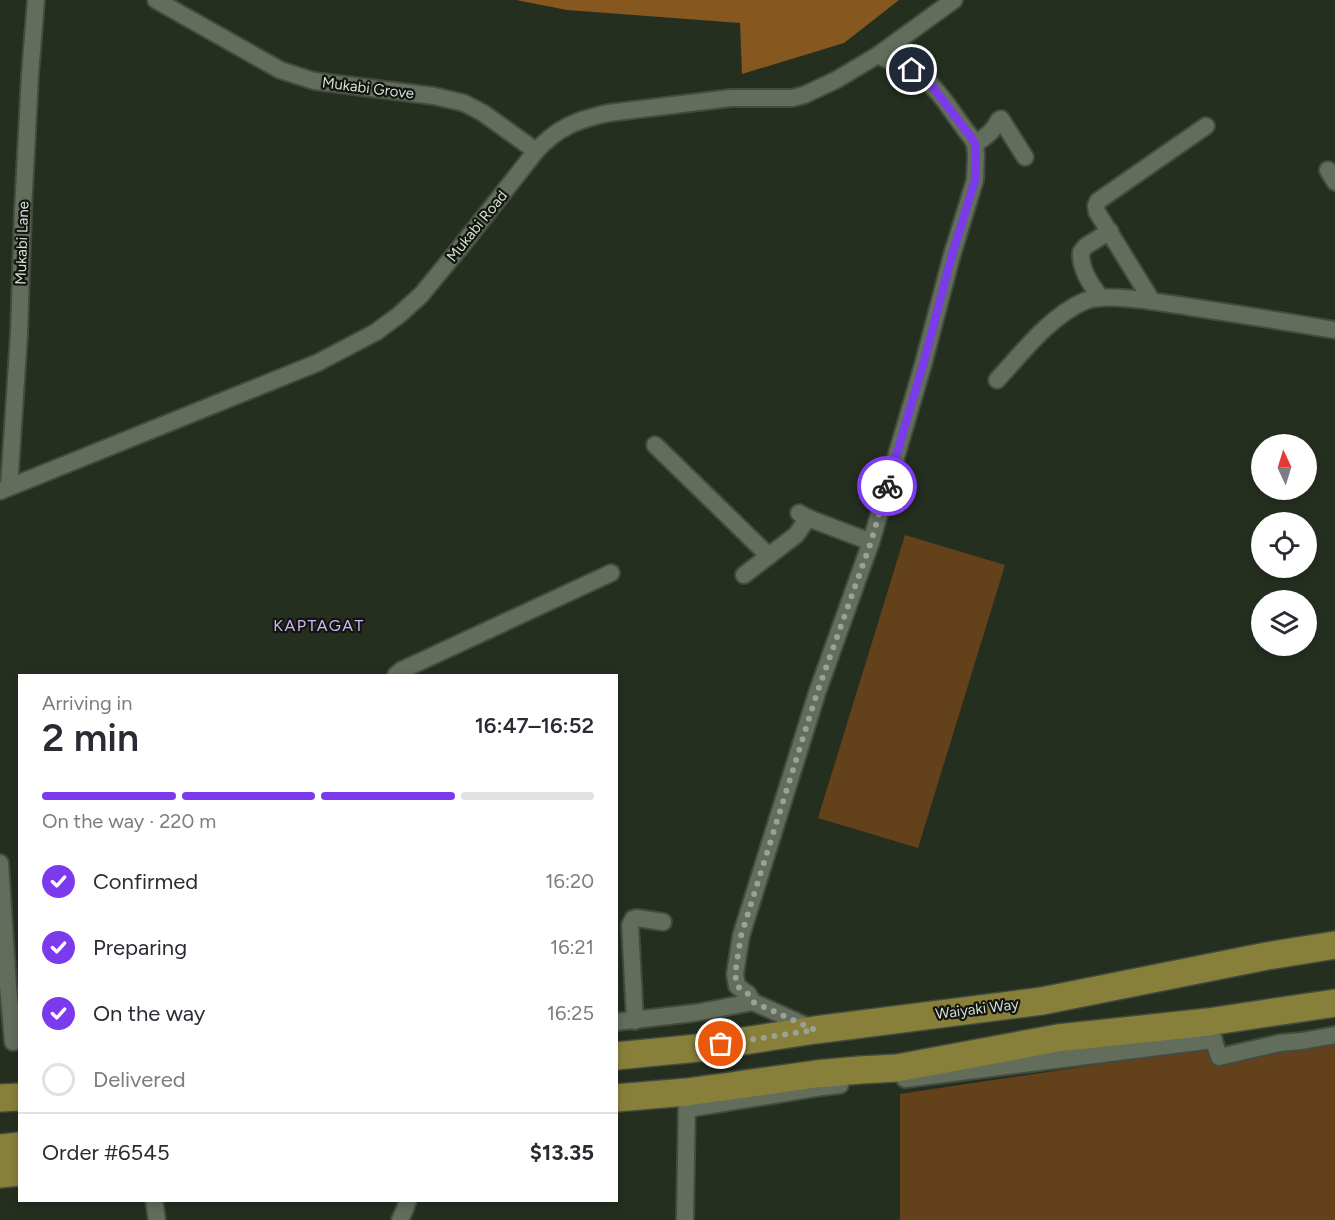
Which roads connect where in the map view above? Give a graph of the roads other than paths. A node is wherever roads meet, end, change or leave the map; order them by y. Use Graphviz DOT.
graph roads {
  1 [pos="36,0"];
  2 [pos="156,0"];
  3 [pos="954,0"];
  4 [pos="878,55"];
  5 [pos="1206,126"];
  6 [pos="975,144"];
  7 [pos="536,151"];
  8 [pos="1025,157"];
  9 [pos="1110,231"];
  10 [pos="1100,297"];
  11 [pos="1152,301"];
  12 [pos="1335,330"];
  13 [pos="997,380"];
  14 [pos="655,445"];
  15 [pos="5,489"];
  16 [pos="871,542"];
  17 [pos="769,556"];
  18 [pos="611,573"];
  19 [pos="744,575"];
  20 [pos="397,674"];
  21 [pos="0,863"];
  22 [pos="663,922"];
  23 [pos="1335,945"];
  24 [pos="753,1002"];
  25 [pos="1335,1003"];
  26 [pos="635,1021"];
  27 [pos="618,1022"];
  28 [pos="815,1030"];
  29 [pos="1211,1031"];
  30 [pos="1335,1035"];
  31 [pos="11,1044"];
  32 [pos="618,1056"];
  33 [pos="18,1097"];
  34 [pos="0,1098"];
  35 [pos="618,1098"];
  36 [pos="687,1101"];
  37 [pos="18,1146"];
  38 [pos="0,1148"];
  39 [pos="18,1172"];
  40 [pos="0,1174"];
  41 [pos="154,1202"];
  42 [pos="407,1202"];
  43 [pos="157,1220"];
  44 [pos="400,1220"];
  45 [pos="685,1220"];
  1 -- 15 [label="street, Mukabi Lane"];
  2 -- 7 [label="street, Mukabi Grove"];
  3 -- 4 [label="street, Mukabi Road"];
  4 -- 6 [label="street"];
  4 -- 7 [label="street, Mukabi Road"];
  5 -- 9 [label="street"];
  6 -- 8 [label="street"];
  6 -- 16 [label="street"];
  7 -- 15 [label="street, Mukabi Road"];
  9 -- 10 [label="street"];
  9 -- 11 [label="street"];
  10 -- 11 [label="street"];
  10 -- 13 [label="street"];
  11 -- 12 [label="street"];
  14 -- 17 [label="street"];
  16 -- 17 [label="street"];
  16 -- 24 [label="street"];
  17 -- 19 [label="street"];
  18 -- 20 [label="street"];
  21 -- 31 [label="street"];
  22 -- 26 [label="street"];
  23 -- 28 [label="highway, Waiyaki Way"];
  24 -- 26 [label="street"];
  24 -- 28 [label="street"];
  25 -- 29 [label="highway"];
  26 -- 27 [label="street"];
  28 -- 32 [label="highway, Waiyaki Way"];
  29 -- 30 [label="street"];
  29 -- 36 [label="highway"];
  33 -- 34 [label="highway"];
  35 -- 36 [label="highway"];
  36 -- 45 [label="street"];
  37 -- 38 [label="highway"];
  39 -- 40 [label="highway"];
  41 -- 43 [label="street"];
  42 -- 44 [label="street"];
}
